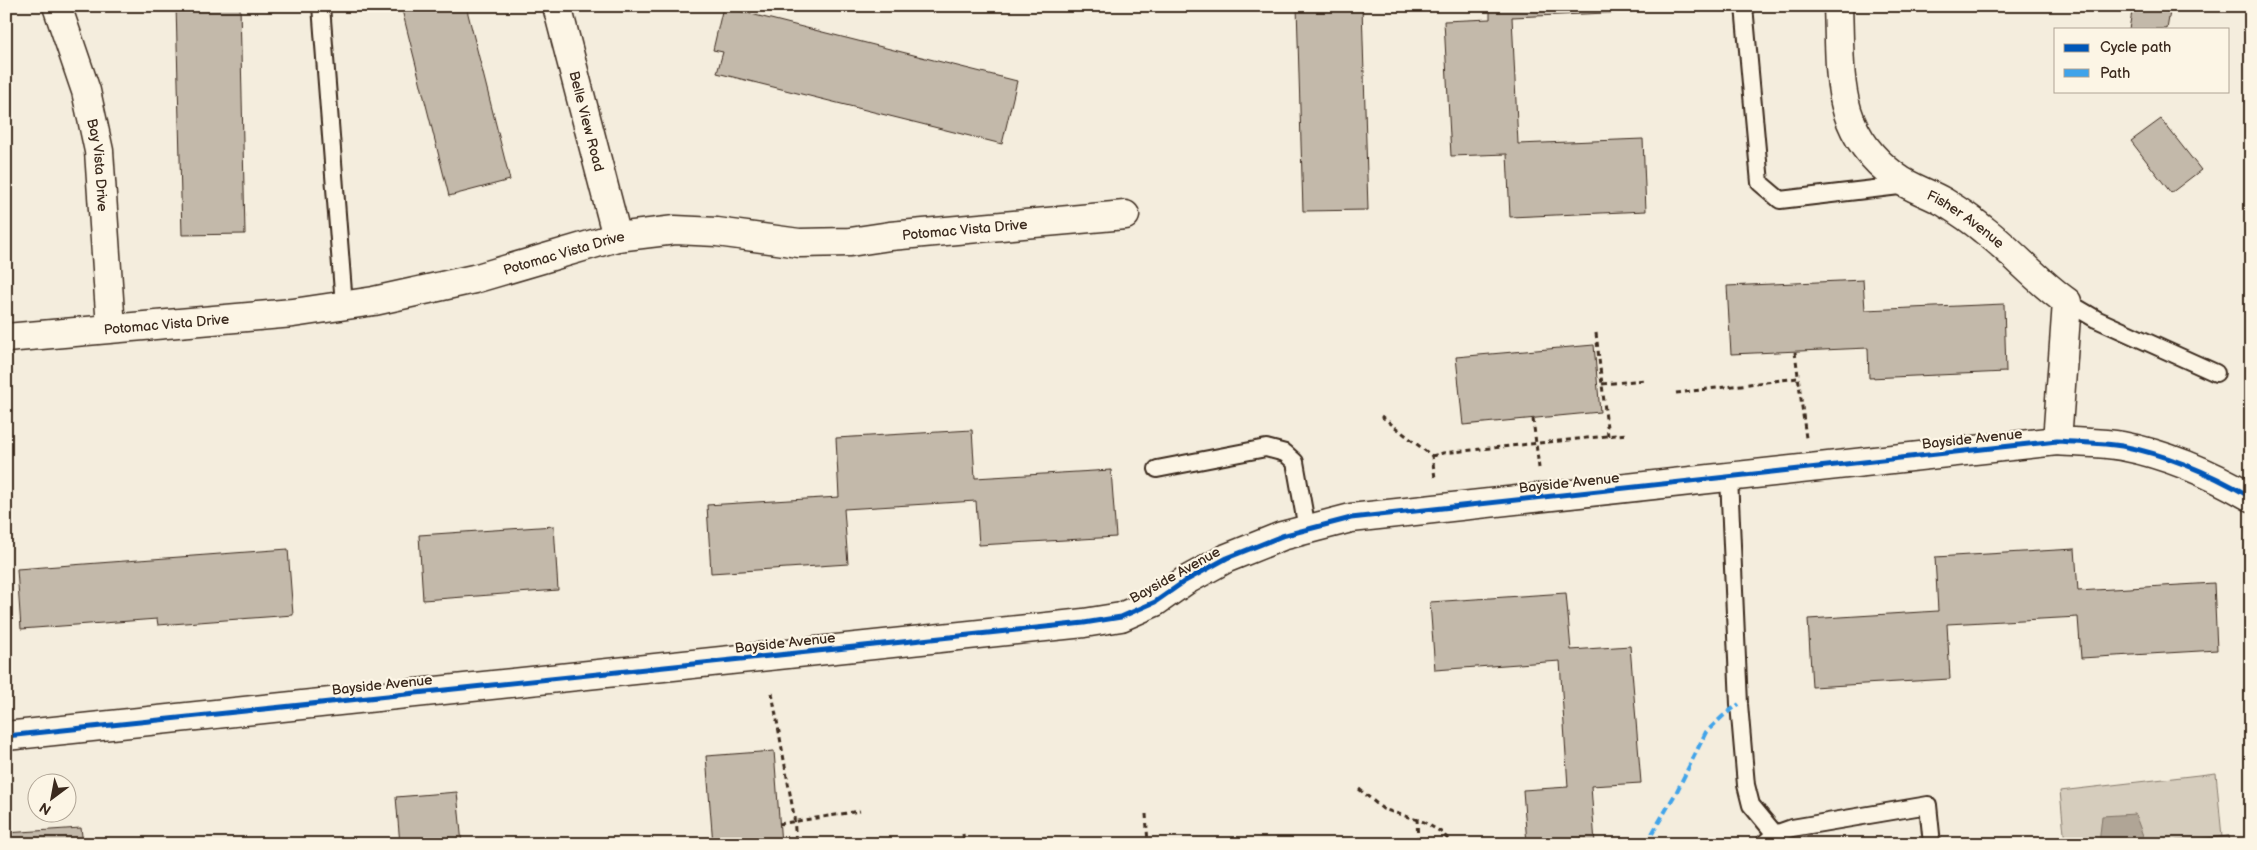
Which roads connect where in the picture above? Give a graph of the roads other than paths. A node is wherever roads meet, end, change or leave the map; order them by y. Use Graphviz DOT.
graph roads {
  1 [pos="57,6"];
  2 [pos="321,6"];
  3 [pos="557,6"];
  4 [pos="1744,6"];
  5 [pos="1838,6"];
  6 [pos="1910,184"];
  7 [pos="1125,215"];
  8 [pos="617,237"];
  9 [pos="2067,302"];
  10 [pos="344,305"];
  11 [pos="111,328"];
  12 [pos="6,338"];
  13 [pos="2216,372"];
  14 [pos="2057,441"];
  15 [pos="1157,469"];
  16 [pos="1729,477"];
  17 [pos="2251,496"];
  18 [pos="1307,529"];
  19 [pos="6,736"];
  20 [pos="1769,839"];
  21 [pos="1932,844"];
  1 -- 11 [label="street, Bay Vista Drive"];
  2 -- 10 [label="lane"];
  3 -- 8 [label="street, Belle View Road"];
  4 -- 6 [label="lane"];
  5 -- 6 [label="street, Fisher Avenue"];
  6 -- 9 [label="street, Fisher Avenue"];
  7 -- 8 [label="street, Potomac Vista Drive"];
  8 -- 10 [label="street, Potomac Vista Drive"];
  9 -- 13 [label="lane"];
  9 -- 14 [label="street"];
  10 -- 11 [label="street, Potomac Vista Drive"];
  11 -- 12 [label="street, Potomac Vista Drive"];
  14 -- 16 [label="street, Bayside Avenue"];
  14 -- 17 [label="street, Bayside Avenue"];
  15 -- 18 [label="lane"];
  16 -- 18 [label="street, Bayside Avenue"];
  16 -- 20 [label="lane"];
  18 -- 19 [label="street, Bayside Avenue"];
  20 -- 21 [label="lane"];
}
